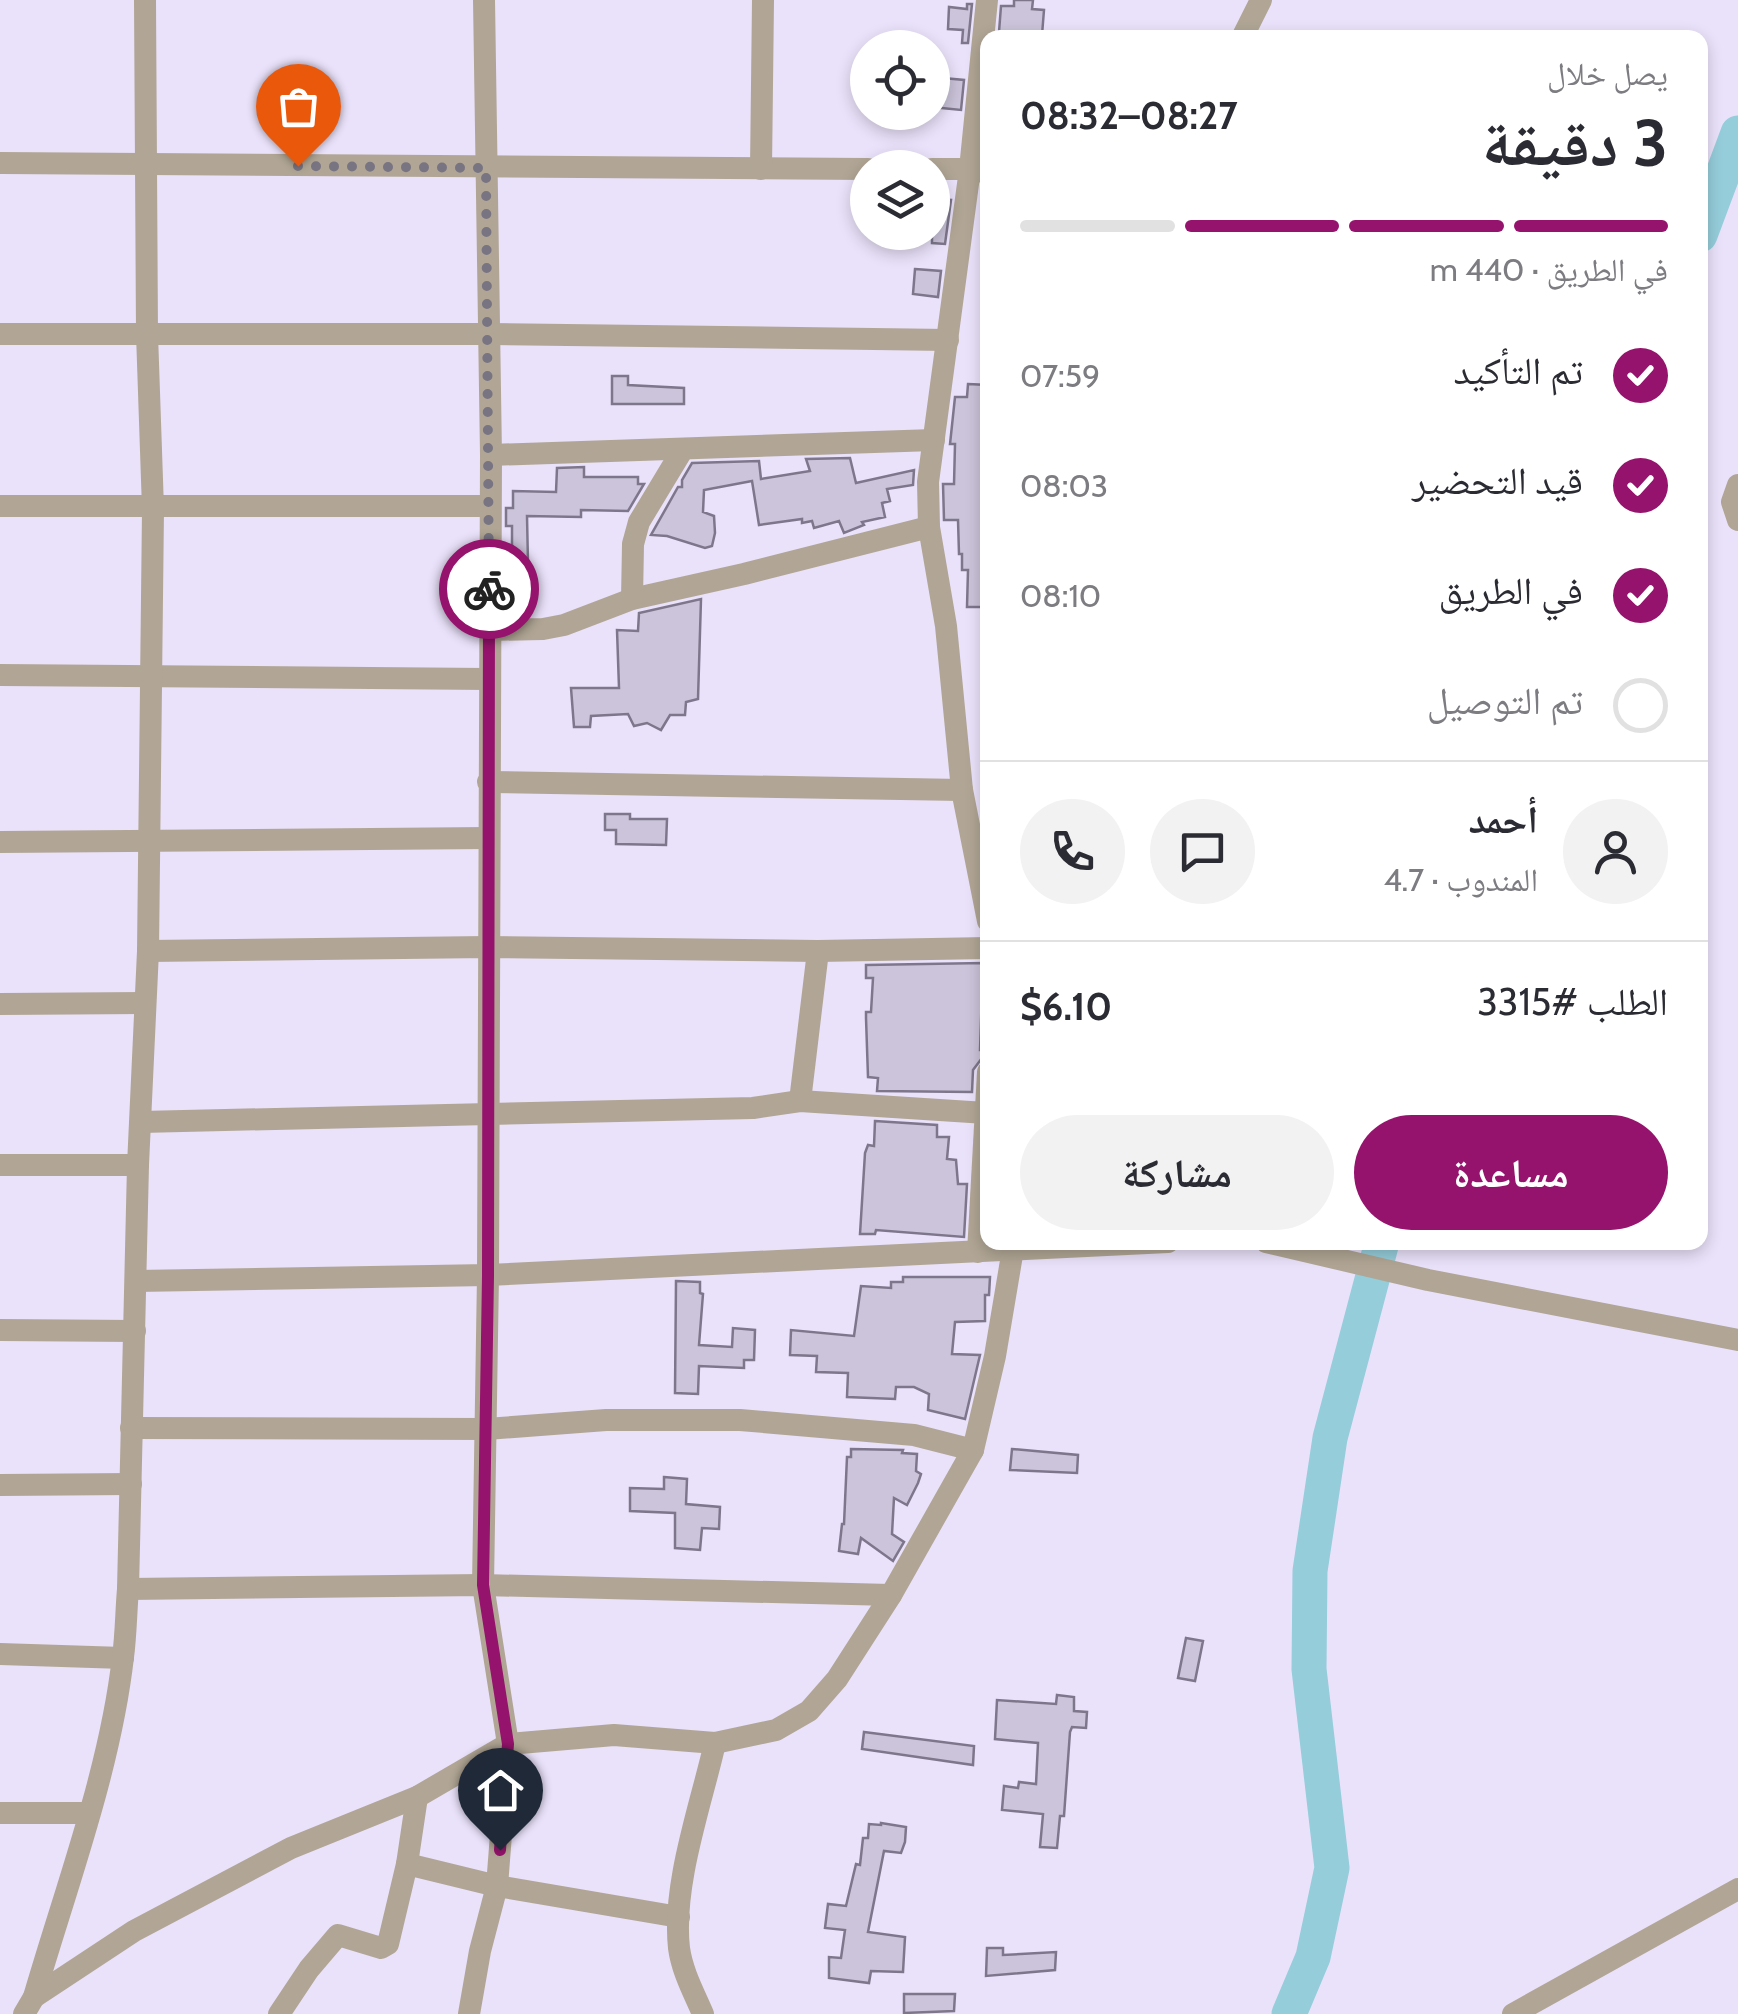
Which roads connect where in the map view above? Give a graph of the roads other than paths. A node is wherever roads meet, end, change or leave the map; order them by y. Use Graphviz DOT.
graph roads {
  1 [pos="145,0"];
  2 [pos="484,0"];
  3 [pos="763,0"];
  4 [pos="987,0"];
  5 [pos="1261,0"];
  6 [pos="986,30"];
  7 [pos="1246,30"];
  8 [pos="0,163"];
  9 [pos="148,164"];
  10 [pos="486,168"];
  11 [pos="761,169"];
  12 [pos="850,169"];
  13 [pos="950,170"];
  14 [pos="979,171"];
  15 [pos="0,334"];
  16 [pos="147,334"];
  17 [pos="490,334"];
  18 [pos="948,340"];
  19 [pos="934,440"];
  20 [pos="683,449"];
  21 [pos="490,456"];
  22 [pos="1738,485"];
  23 [pos="0,506"];
  24 [pos="490,506"];
  25 [pos="153,509"];
  26 [pos="1738,520"];
  27 [pos="928,528"];
  28 [pos="632,599"];
  29 [pos="489,630"];
  30 [pos="0,675"];
  31 [pos="150,677"];
  32 [pos="488,678"];
  33 [pos="488,782"];
  34 [pos="962,790"];
  35 [pos="488,838"];
  36 [pos="148,841"];
  37 [pos="0,842"];
  38 [pos="980,881"];
  39 [pos="488,948"];
  40 [pos="980,948"];
  41 [pos="818,951"];
  42 [pos="148,952"];
  43 [pos="145,1003"];
  44 [pos="0,1004"];
  45 [pos="800,1101"];
  46 [pos="488,1113"];
  47 [pos="980,1113"];
  48 [pos="141,1122"];
  49 [pos="0,1165"];
  50 [pos="138,1165"];
  51 [pos="980,1217"];
  52 [pos="995,1250"];
  53 [pos="1029,1250"];
  54 [pos="1296,1250"];
  55 [pos="978,1252"];
  56 [pos="488,1276"];
  57 [pos="136,1281"];
  58 [pos="0,1330"];
  59 [pos="135,1331"];
  60 [pos="1738,1340"];
  61 [pos="131,1428"];
  62 [pos="486,1429"];
  63 [pos="973,1450"];
  64 [pos="131,1484"];
  65 [pos="0,1485"];
  66 [pos="483,1585"];
  67 [pos="128,1589"];
  68 [pos="891,1594"];
  69 [pos="0,1654"];
  70 [pos="124,1658"];
  71 [pos="715,1743"];
  72 [pos="508,1744"];
  73 [pos="417,1797"];
  74 [pos="0,1812"];
  75 [pos="89,1813"];
  76 [pos="408,1864"];
  77 [pos="498,1886"];
  78 [pos="1738,1889"];
  79 [pos="679,1917"];
  80 [pos="29,2005"];
  81 [pos="279,2014"];
  82 [pos="469,2014"];
  83 [pos="703,2014"];
  84 [pos="1513,2014"];
  1 -- 9 [label="street"];
  2 -- 10 [label="street"];
  3 -- 11 [label="street"];
  4 -- 6 [label="street"];
  5 -- 7 [label="street"];
  8 -- 9 [label="street"];
  9 -- 10 [label="street"];
  9 -- 16 [label="street"];
  10 -- 11 [label="street"];
  10 -- 17 [label="street"];
  11 -- 12 [label="street"];
  13 -- 14 [label="street"];
  14 -- 18 [label="street"];
  15 -- 16 [label="street"];
  16 -- 17 [label="street"];
  16 -- 25 [label="street"];
  17 -- 18 [label="street"];
  17 -- 21 [label="street"];
  18 -- 19 [label="street"];
  19 -- 20 [label="street"];
  19 -- 27 [label="street"];
  20 -- 21 [label="street"];
  20 -- 28 [label="street"];
  21 -- 24 [label="street"];
  22 -- 26 [label="street"];
  23 -- 25 [label="street"];
  24 -- 25 [label="street"];
  24 -- 29 [label="street"];
  25 -- 31 [label="street"];
  27 -- 28 [label="street"];
  27 -- 34 [label="street"];
  28 -- 29 [label="street"];
  29 -- 32 [label="street"];
  30 -- 31 [label="street"];
  31 -- 32 [label="street"];
  31 -- 36 [label="street"];
  32 -- 33 [label="street"];
  33 -- 34 [label="street"];
  33 -- 35 [label="street"];
  34 -- 38 [label="street"];
  35 -- 36 [label="street"];
  35 -- 39 [label="street"];
  36 -- 37 [label="street"];
  36 -- 42 [label="street"];
  39 -- 41 [label="street"];
  39 -- 42 [label="street"];
  39 -- 46 [label="street"];
  40 -- 41 [label="street"];
  41 -- 45 [label="street"];
  42 -- 43 [label="street"];
  43 -- 44 [label="street"];
  43 -- 48 [label="street"];
  45 -- 46 [label="street"];
  45 -- 47 [label="street"];
  46 -- 48 [label="street"];
  46 -- 56 [label="street"];
  48 -- 50 [label="street"];
  49 -- 50 [label="street"];
  50 -- 57 [label="street"];
  51 -- 55 [label="street"];
  52 -- 55 [label="street"];
  53 -- 63 [label="street"];
  54 -- 60 [label="street"];
  55 -- 56 [label="street"];
  56 -- 57 [label="street"];
  56 -- 62 [label="street"];
  57 -- 59 [label="street"];
  58 -- 59 [label="street"];
  59 -- 61 [label="street"];
  61 -- 62 [label="street"];
  61 -- 64 [label="street"];
  62 -- 63 [label="street"];
  62 -- 66 [label="street"];
  63 -- 68 [label="street"];
  64 -- 65 [label="street"];
  64 -- 67 [label="street"];
  66 -- 67 [label="street"];
  66 -- 68 [label="street"];
  66 -- 72 [label="street"];
  67 -- 70 [label="street"];
  68 -- 71 [label="street"];
  69 -- 70 [label="street"];
  70 -- 75 [label="street"];
  71 -- 72 [label="street"];
  71 -- 79 [label="street"];
  72 -- 73 [label="street"];
  72 -- 77 [label="street"];
  73 -- 76 [label="street"];
  73 -- 80 [label="street"];
  74 -- 75 [label="street"];
  75 -- 80 [label="street"];
  76 -- 77 [label="street"];
  76 -- 81 [label="street"];
  77 -- 79 [label="street"];
  77 -- 82 [label="street"];
  78 -- 84 [label="street"];
  79 -- 83 [label="street"];
}
